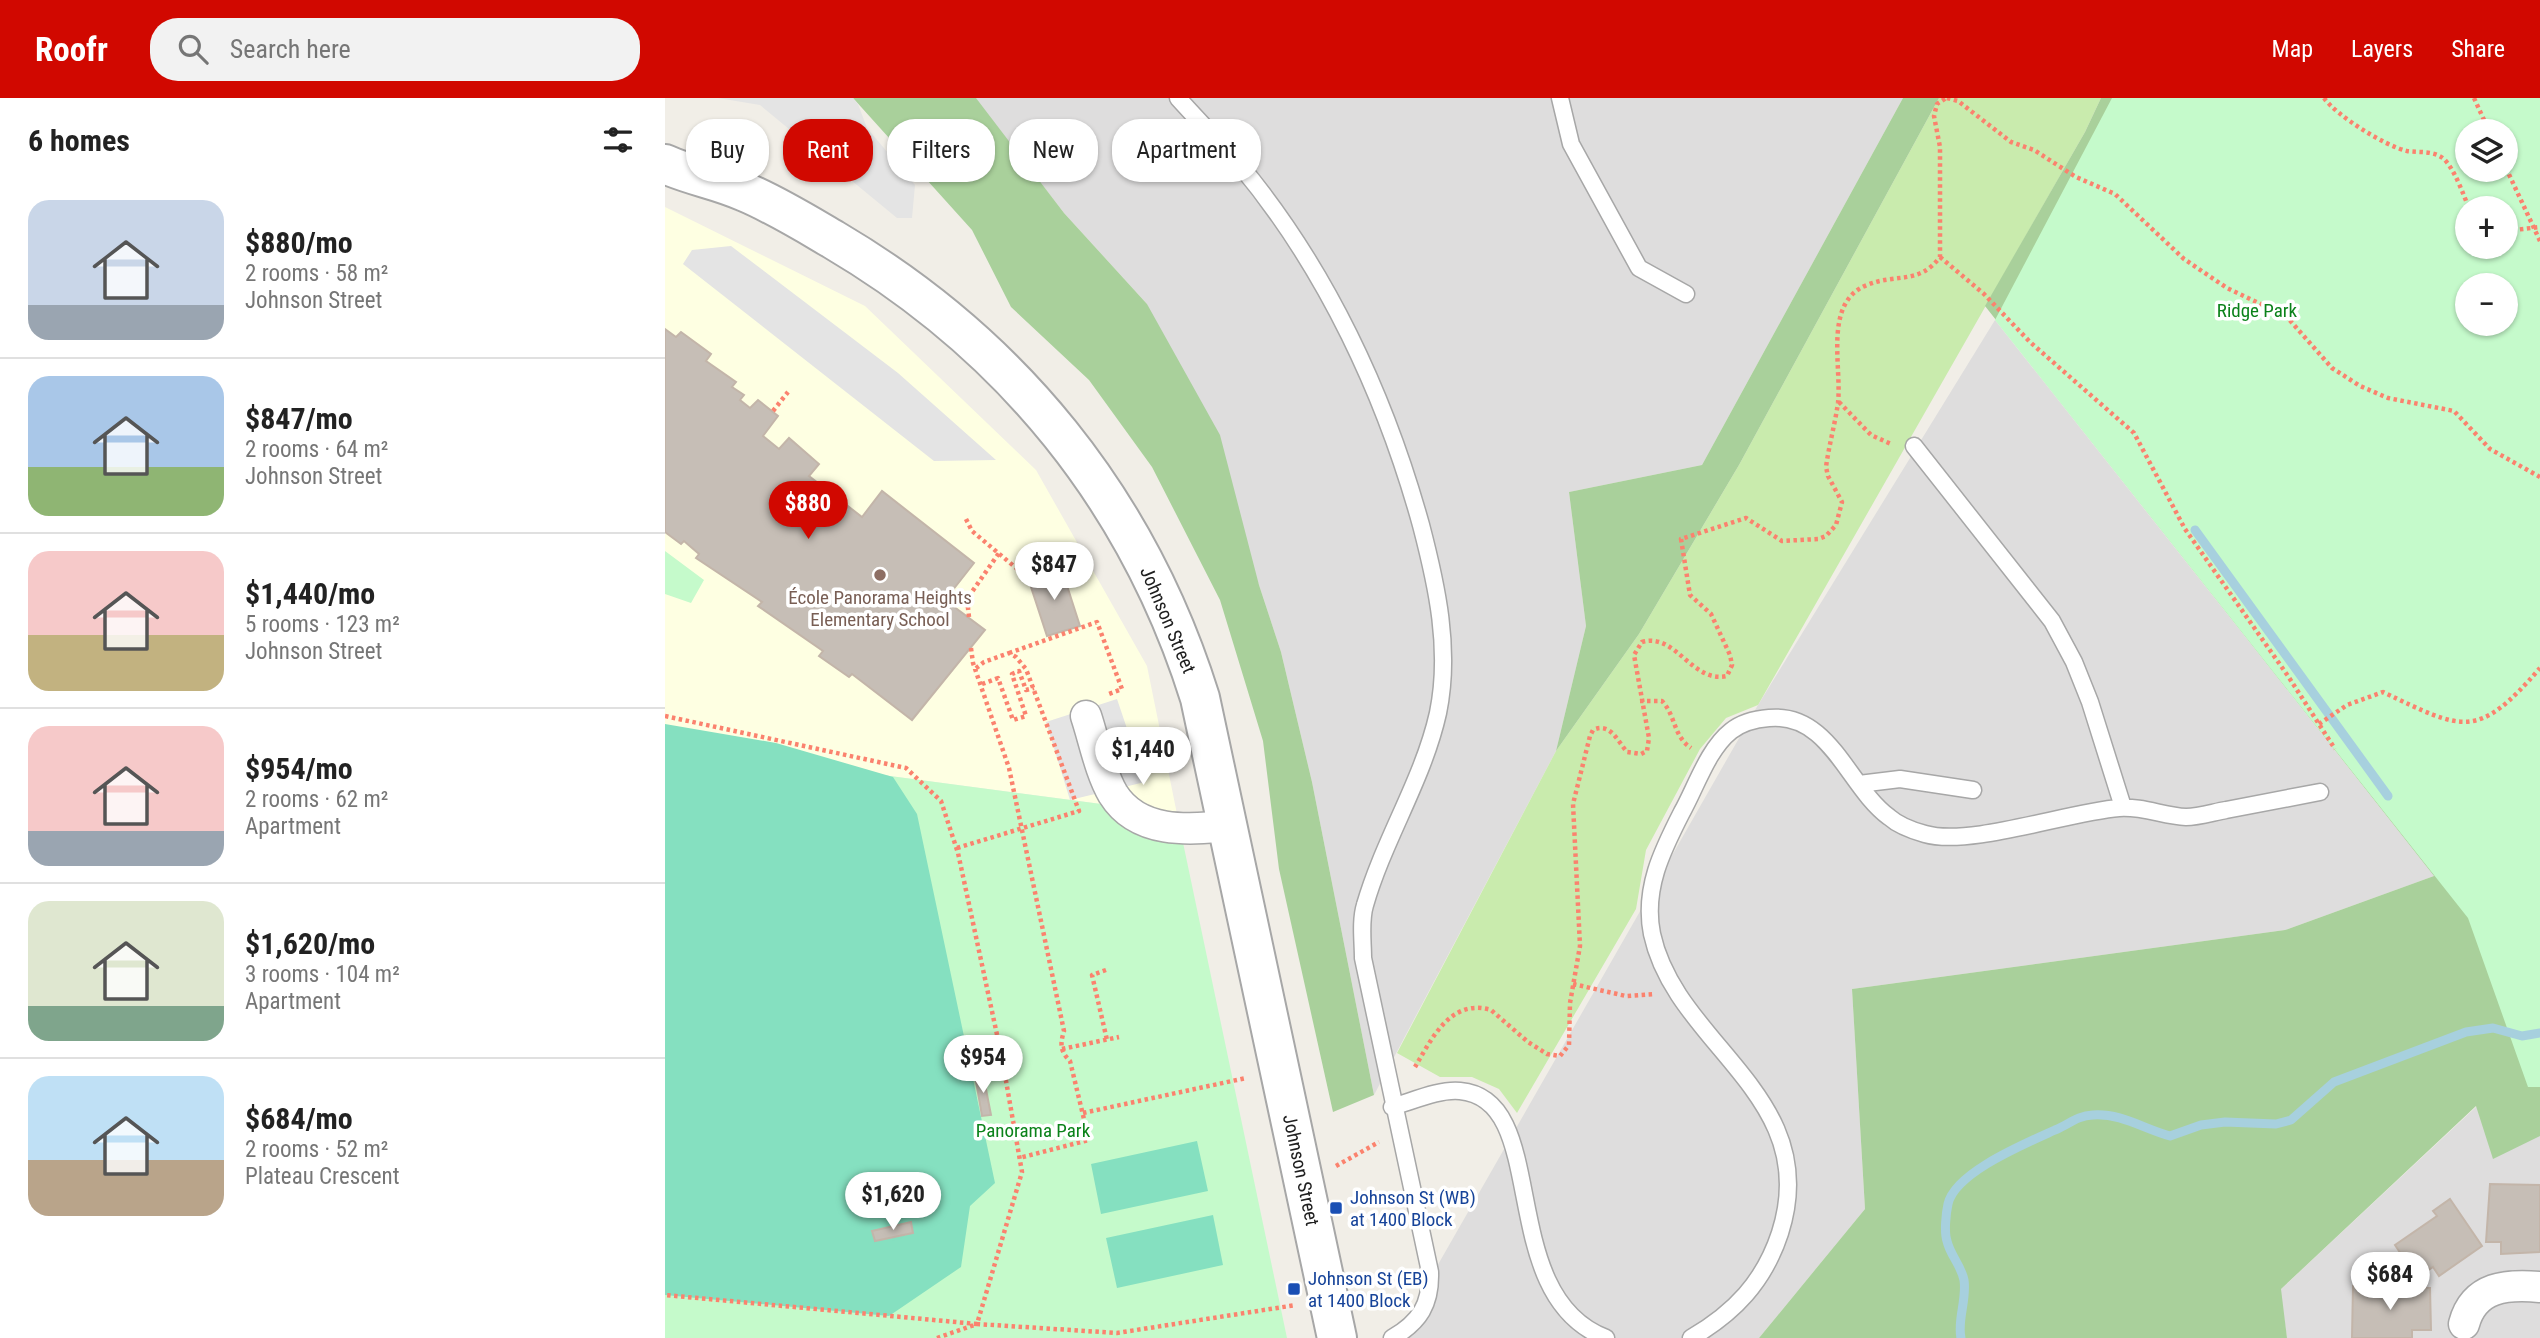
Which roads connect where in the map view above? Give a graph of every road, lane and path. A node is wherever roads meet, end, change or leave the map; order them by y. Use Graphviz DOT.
graph roads {
  1 [pos="1178,98"];
  2 [pos="1560,98"];
  3 [pos="1944,98"];
  4 [pos="2324,98"];
  5 [pos="2474,98"];
  6 [pos="2484,119"];
  7 [pos="667,165"];
  8 [pos="2513,182"];
  9 [pos="2463,196"];
  10 [pos="2537,228"];
  11 [pos="2518,230"];
  12 [pos="2540,241"];
  13 [pos="1940,257"];
  14 [pos="1686,295"];
  15 [pos="788,392"];
  16 [pos="1838,401"];
  17 [pos="773,411"];
  18 [pos="1914,446"];
  19 [pos="2540,477"];
  20 [pos="966,519"];
  21 [pos="999,553"];
  22 [pos="1028,578"];
  23 [pos="968,617"];
  24 [pos="971,648"];
  25 [pos="1009,653"];
  26 [pos="2540,668"];
  27 [pos="975,669"];
  28 [pos="982,684"];
  29 [pos="1034,688"];
  30 [pos="1640,701"];
  31 [pos="665,716"];
  32 [pos="1086,716"];
  33 [pos="2319,724"];
  34 [pos="2335,749"];
  35 [pos="1711,758"];
  36 [pos="1859,784"];
  37 [pos="1973,790"];
  38 [pos="2320,792"];
  39 [pos="2123,807"];
  40 [pos="1228,826"];
  41 [pos="1021,829"];
  42 [pos="957,848"];
  43 [pos="1106,970"];
  44 [pos="1573,984"];
  45 [pos="1672,984"];
  46 [pos="1119,1037"];
  47 [pos="1107,1040"];
  48 [pos="1062,1049"];
  49 [pos="1415,1067"];
  50 [pos="1248,1077"];
  51 [pos="1392,1107"];
  52 [pos="1083,1113"];
  53 [pos="1383,1140"];
  54 [pos="1019,1158"];
  55 [pos="1336,1166"];
  56 [pos="2540,1287"];
  57 [pos="665,1295"];
  58 [pos="1328,1298"];
  59 [pos="977,1324"];
  60 [pos="2463,1324"];
  61 [pos="937,1338"];
  62 [pos="1337,1338"];
  63 [pos="1392,1338"];
  64 [pos="1606,1338"];
  65 [pos="1691,1338"];
  1 -- 51 [label="lane"];
  2 -- 14 [label="lane"];
  3 -- 13 [label="path"];
  3 -- 19 [label="path"];
  4 -- 9 [label="path"];
  5 -- 6 [label="path"];
  7 -- 40 [label="street, Johnson Street"];
  8 -- 10 [label="path"];
  10 -- 11 [label="path"];
  10 -- 12 [label="path"];
  13 -- 16 [label="path"];
  13 -- 33 [label="path"];
  15 -- 17 [label="path"];
  16 -- 18 [label="path"];
  16 -- 30 [label="path"];
  18 -- 39 [label="lane"];
  20 -- 21 [label="path"];
  21 -- 22 [label="path"];
  21 -- 23 [label="path"];
  24 -- 27 [label="path"];
  25 -- 27 [label="path"];
  25 -- 29 [label="path"];
  25 -- 32 [label="path"];
  26 -- 33 [label="path"];
  27 -- 28 [label="path"];
  28 -- 29 [label="path"];
  28 -- 41 [label="path"];
  29 -- 41 [label="path"];
  30 -- 35 [label="path"];
  30 -- 44 [label="path"];
  31 -- 42 [label="path"];
  32 -- 40 [label="street"];
  33 -- 34 [label="path"];
  35 -- 36 [label="lane"];
  35 -- 45 [label="lane"];
  36 -- 37 [label="lane"];
  36 -- 39 [label="lane"];
  38 -- 39 [label="lane"];
  40 -- 58 [label="street, Johnson Street"];
  41 -- 42 [label="path"];
  41 -- 48 [label="path"];
  42 -- 54 [label="path"];
  43 -- 47 [label="path"];
  44 -- 45 [label="path"];
  44 -- 49 [label="path"];
  45 -- 65 [label="lane"];
  46 -- 47 [label="path"];
  47 -- 48 [label="path"];
  48 -- 52 [label="path"];
  50 -- 52 [label="path"];
  51 -- 63 [label="lane"];
  51 -- 64 [label="lane"];
  52 -- 54 [label="path"];
  53 -- 55 [label="path"];
  54 -- 59 [label="path"];
  56 -- 60 [label="street"];
  57 -- 59 [label="path"];
  58 -- 59 [label="path"];
  58 -- 62 [label="street, Johnson Street"];
  59 -- 61 [label="path"];
}
